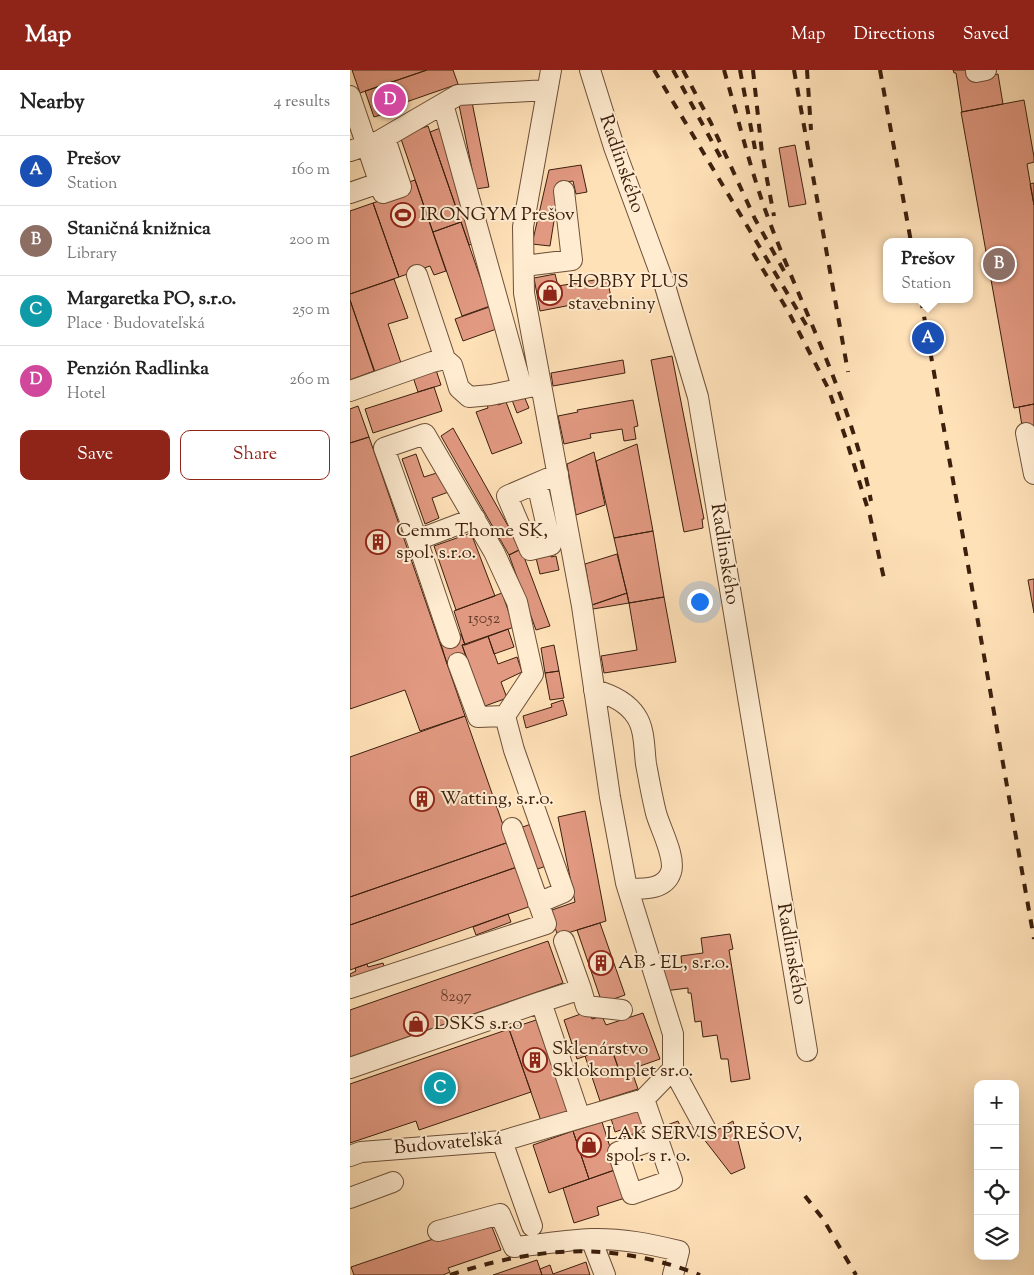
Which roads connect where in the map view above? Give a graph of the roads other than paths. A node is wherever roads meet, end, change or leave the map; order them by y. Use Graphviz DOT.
graph roads {
  1 [pos="551,70"];
  2 [pos="590,70"];
  3 [pos="547,90"];
  4 [pos="350,96"];
  5 [pos="443,104"];
  6 [pos="367,145"];
  7 [pos="564,191"];
  8 [pos="350,193"];
  9 [pos="524,266"];
  10 [pos="417,275"];
  11 [pos="445,359"];
  12 [pos="541,384"];
  13 [pos="522,388"];
  14 [pos="350,391"];
  15 [pos="1026,434"];
  16 [pos="558,474"];
  17 [pos="1034,474"];
  18 [pos="537,483"];
  19 [pos="474,518"];
  20 [pos="418,540"];
  21 [pos="450,638"];
  22 [pos="458,663"];
  23 [pos="594,690"];
  24 [pos="505,716"];
  25 [pos="512,828"];
  26 [pos="628,889"];
  27 [pos="538,903"];
  28 [pos="564,941"];
  29 [pos="350,988"];
  30 [pos="581,989"];
  31 [pos="541,1002"];
  32 [pos="622,1010"];
  33 [pos="807,1051"];
  34 [pos="350,1068"];
  35 [pos="673,1069"];
  36 [pos="644,1099"];
  37 [pos="580,1118"];
  38 [pos="705,1128"];
  39 [pos="657,1139"];
  40 [pos="502,1141"];
  41 [pos="350,1156"];
  42 [pos="393,1182"];
  43 [pos="350,1198"];
  44 [pos="532,1226"];
  45 [pos="438,1231"];
  46 [pos="591,1239"];
  47 [pos="605,1275"];
  48 [pos="673,1275"];
  1 -- 3 [label="street"];
  2 -- 33 [label="street, Radlinského"];
  3 -- 5 [label="street"];
  3 -- 9 [label="street"];
  4 -- 6 [label="street"];
  5 -- 6 [label="street"];
  5 -- 13 [label="street"];
  6 -- 8 [label="street"];
  7 -- 9 [label="street"];
  9 -- 12 [label="street"];
  10 -- 11 [label="street"];
  11 -- 13 [label="street"];
  11 -- 14 [label="street"];
  12 -- 13 [label="street"];
  12 -- 16 [label="street"];
  15 -- 17 [label="street"];
  16 -- 18 [label="street"];
  16 -- 23 [label="street"];
  19 -- 20 [label="street"];
  19 -- 20 [label="street"];
  19 -- 24 [label="street"];
  20 -- 21 [label="street"];
  22 -- 24 [label="street"];
  23 -- 26 [label="street"];
  23 -- 26 [label="street"];
  24 -- 27 [label="street"];
  25 -- 27 [label="street"];
  26 -- 35 [label="street"];
  27 -- 29 [label="street"];
  28 -- 30 [label="street"];
  30 -- 31 [label="street"];
  30 -- 32 [label="street"];
  31 -- 34 [label="street"];
  31 -- 37 [label="street"];
  35 -- 36 [label="street"];
  35 -- 38 [label="street"];
  36 -- 37 [label="street, Budovateľská"];
  36 -- 39 [label="street"];
  37 -- 40 [label="street, Budovateľská"];
  40 -- 41 [label="street, Budovateľská"];
  40 -- 44 [label="street"];
  42 -- 43 [label="street, Budovateľská"];
  45 -- 46 [label="street"];
  46 -- 47 [label="street"];
  46 -- 48 [label="street"];
}
